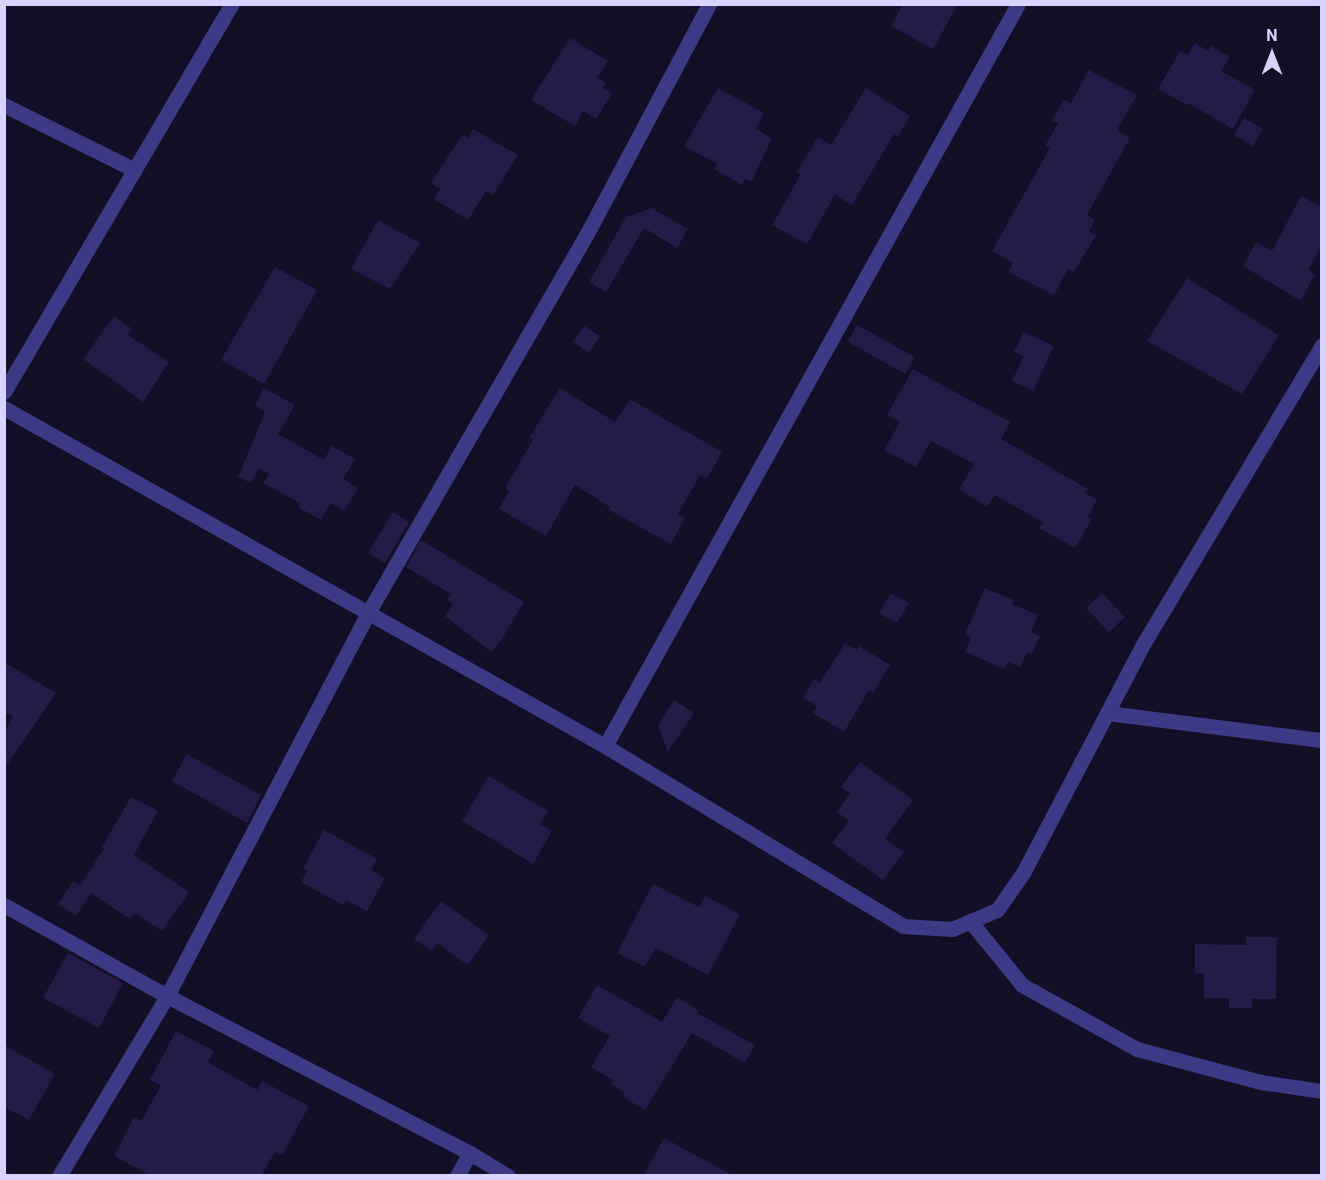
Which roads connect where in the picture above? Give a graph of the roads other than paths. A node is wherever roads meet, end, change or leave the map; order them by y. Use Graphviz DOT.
graph roads {
  1 [pos="232,4"];
  2 [pos="709,4"];
  3 [pos="1018,4"];
  4 [pos="4,105"];
  5 [pos="135,170"];
  6 [pos="1322,345"];
  7 [pos="4,392"];
  8 [pos="4,408"];
  9 [pos="369,611"];
  10 [pos="1107,713"];
  11 [pos="1322,740"];
  12 [pos="605,746"];
  13 [pos="4,905"];
  14 [pos="970,921"];
  15 [pos="167,996"];
  16 [pos="1322,1091"];
  17 [pos="470,1153"];
  18 [pos="59,1176"];
  19 [pos="457,1176"];
  20 [pos="508,1176"];
  1 -- 5 [label="street"];
  2 -- 9 [label="street"];
  3 -- 12 [label="street"];
  4 -- 5 [label="street"];
  5 -- 7 [label="street"];
  6 -- 10 [label="street"];
  8 -- 9 [label="street"];
  9 -- 12 [label="street"];
  9 -- 15 [label="street"];
  10 -- 11 [label="street"];
  10 -- 14 [label="street"];
  12 -- 14 [label="street"];
  13 -- 15 [label="street"];
  14 -- 16 [label="street"];
  15 -- 17 [label="street"];
  15 -- 18 [label="street"];
  17 -- 19 [label="street"];
  17 -- 20 [label="street"];
}
